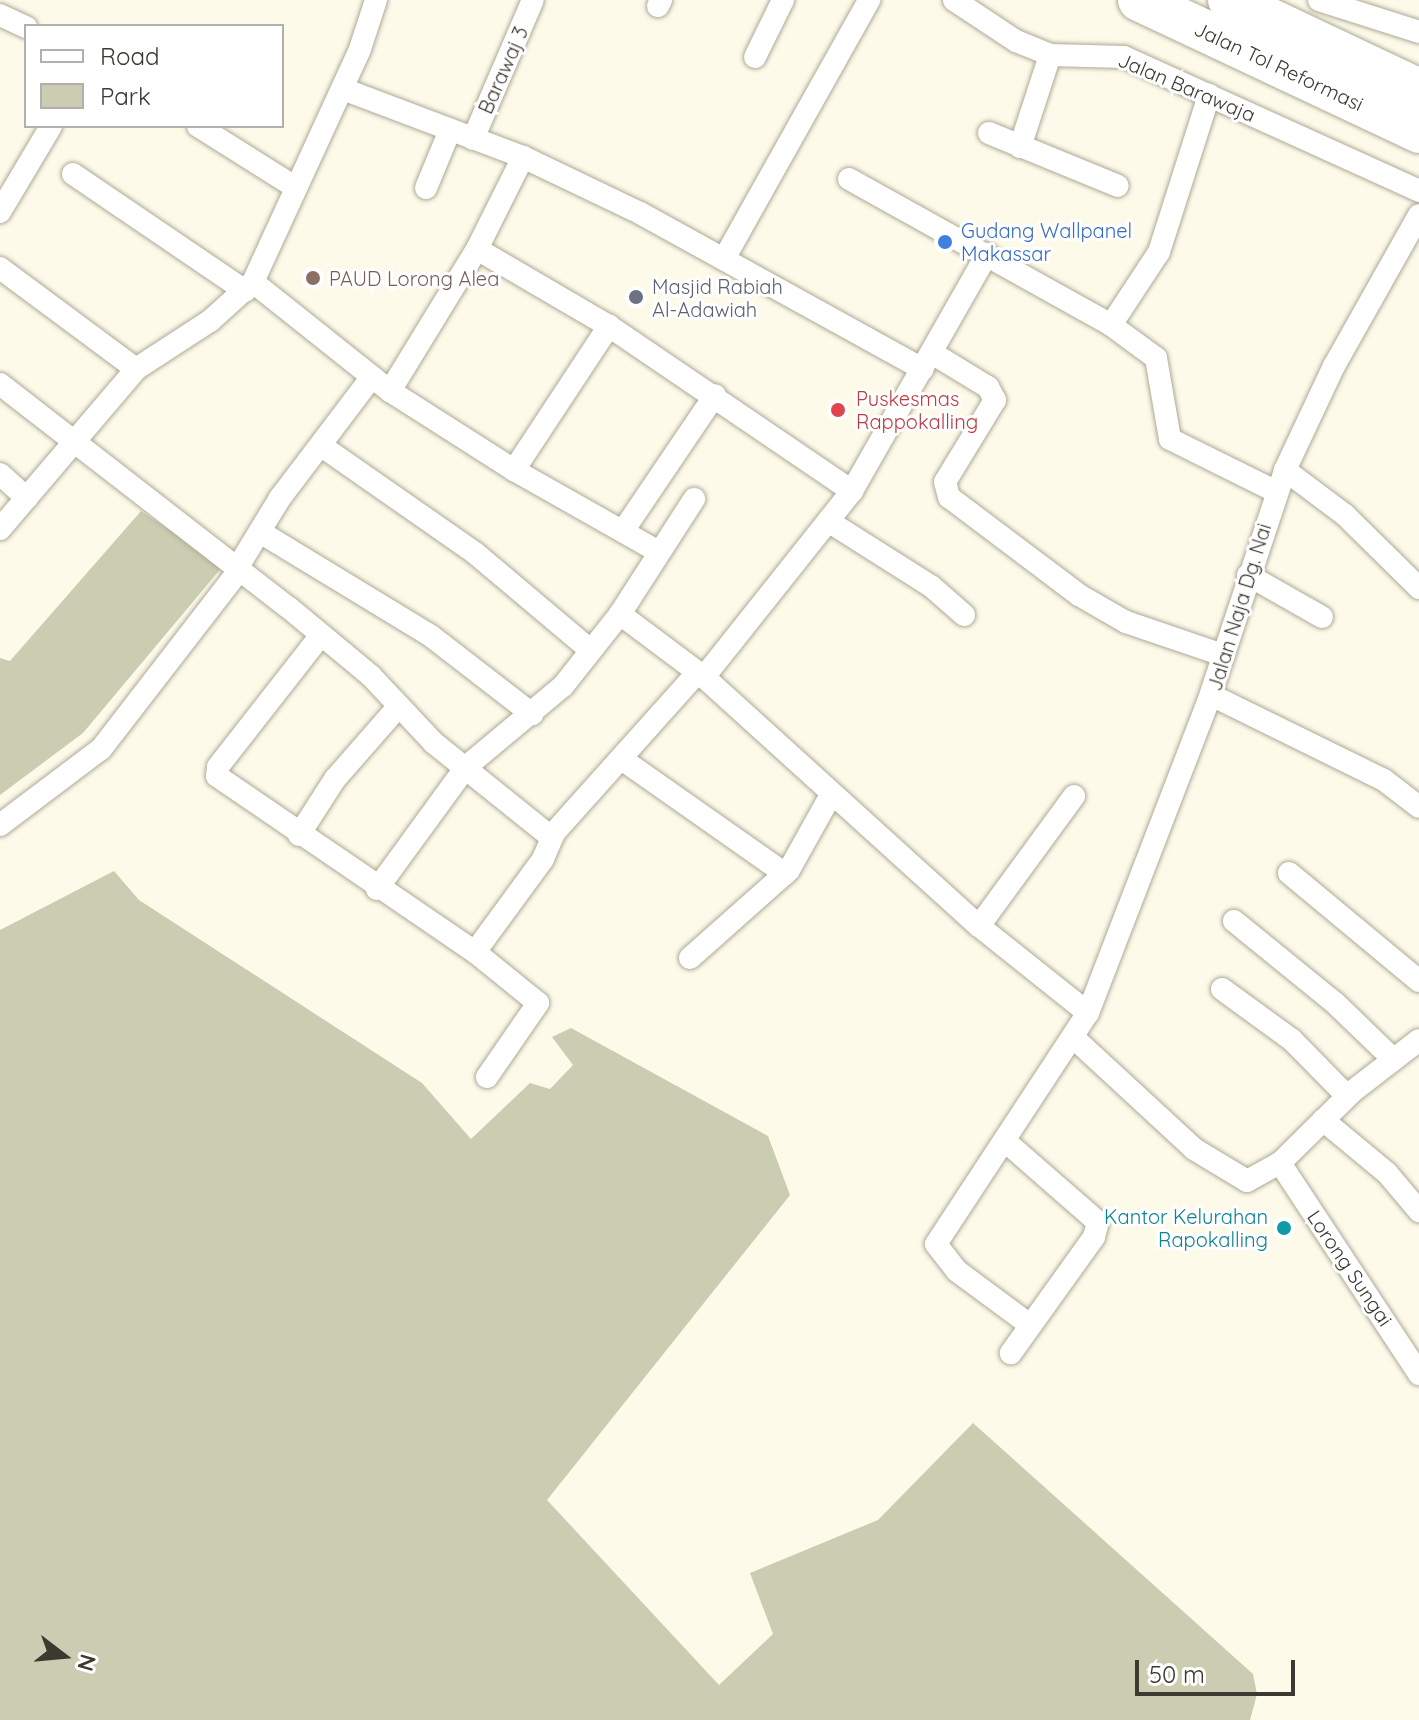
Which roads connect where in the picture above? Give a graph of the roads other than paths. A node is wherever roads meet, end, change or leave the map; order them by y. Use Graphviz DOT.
graph roads {
  1 [pos="376,0"];
  2 [pos="533,0"];
  3 [pos="783,0"];
  4 [pos="869,0"];
  5 [pos="954,0"];
  6 [pos="1139,0"];
  7 [pos="1229,0"];
  8 [pos="1319,0"];
  9 [pos="1340,5"];
  10 [pos="0,15"];
  11 [pos="24,26"];
  12 [pos="1419,32"];
  13 [pos="1050,55"];
  14 [pos="755,57"];
  15 [pos="343,89"];
  16 [pos="1419,90"];
  17 [pos="1209,95"];
  18 [pos="50,128"];
  19 [pos="201,128"];
  20 [pos="450,130"];
  21 [pos="1419,132"];
  22 [pos="989,133"];
  23 [pos="473,139"];
  24 [pos="1020,147"];
  25 [pos="523,157"];
  26 [pos="73,174"];
  27 [pos="849,179"];
  28 [pos="1118,186"];
  29 [pos="295,187"];
  30 [pos="426,188"];
  31 [pos="1419,191"];
  32 [pos="0,212"];
  33 [pos="1419,215"];
  34 [pos="477,249"];
  35 [pos="987,254"];
  36 [pos="725,257"];
  37 [pos="0,268"];
  38 [pos="249,286"];
  39 [pos="1111,325"];
  40 [pos="609,326"];
  41 [pos="928,361"];
  42 [pos="136,369"];
  43 [pos="0,384"];
  44 [pos="381,384"];
  45 [pos="715,395"];
  46 [pos="74,445"];
  47 [pos="323,447"];
  48 [pos="514,470"];
  49 [pos="1285,470"];
  50 [pos="0,474"];
  51 [pos="852,491"];
  52 [pos="1277,492"];
  53 [pos="27,498"];
  54 [pos="694,499"];
  55 [pos="828,521"];
  56 [pos="0,529"];
  57 [pos="623,531"];
  58 [pos="260,532"];
  59 [pos="657,551"];
  60 [pos="237,571"];
  61 [pos="1248,575"];
  62 [pos="1419,588"];
  63 [pos="620,614"];
  64 [pos="964,615"];
  65 [pos="1322,617"];
  66 [pos="321,635"];
  67 [pos="590,650"];
  68 [pos="1223,655"];
  69 [pos="701,675"];
  70 [pos="1211,695"];
  71 [pos="398,707"];
  72 [pos="532,714"];
  73 [pos="623,760"];
  74 [pos="466,767"];
  75 [pos="831,795"];
  76 [pos="1074,796"];
  77 [pos="1419,807"];
  78 [pos="0,825"];
  79 [pos="299,835"];
  80 [pos="552,838"];
  81 [pos="1289,873"];
  82 [pos="785,874"];
  83 [pos="377,889"];
  84 [pos="1234,921"];
  85 [pos="979,926"];
  86 [pos="475,952"];
  87 [pos="690,958"];
  88 [pos="1419,981"];
  89 [pos="1222,989"];
  90 [pos="1088,1013"];
  91 [pos="1075,1039"];
  92 [pos="1419,1040"];
  93 [pos="1392,1058"];
  94 [pos="487,1077"];
  95 [pos="1347,1096"];
  96 [pos="1323,1120"];
  97 [pos="1005,1141"];
  98 [pos="1280,1163"];
  99 [pos="1419,1211"];
  100 [pos="1030,1325"];
  101 [pos="1011,1353"];
  102 [pos="1419,1374"];
  1 -- 15 [label="street"];
  2 -- 23 [label="street, Barawaj 3"];
  3 -- 14 [label="street"];
  4 -- 36 [label="street"];
  5 -- 13 [label="street, Jalan Barawaja"];
  6 -- 21 [label="highway, Jalan Tol Reformasi"];
  7 -- 16 [label="highway, Jalan Tol Reformasi"];
  8 -- 9 [label="street"];
  9 -- 12 [label="street"];
  10 -- 11 [label="street"];
  13 -- 17 [label="street, Jalan Barawaja"];
  13 -- 24 [label="street"];
  15 -- 20 [label="street"];
  15 -- 29 [label="street"];
  17 -- 31 [label="street, Jalan Barawaja"];
  17 -- 39 [label="street"];
  18 -- 32 [label="street"];
  19 -- 29 [label="street"];
  20 -- 23 [label="street"];
  20 -- 30 [label="street"];
  22 -- 24 [label="street"];
  23 -- 25 [label="street"];
  24 -- 28 [label="street"];
  25 -- 34 [label="street"];
  25 -- 36 [label="street"];
  26 -- 38 [label="street"];
  27 -- 35 [label="street"];
  29 -- 38 [label="street"];
  33 -- 49 [label="street, Jalan Naja Dg. Nai"];
  34 -- 40 [label="street"];
  34 -- 44 [label="street"];
  35 -- 39 [label="street"];
  35 -- 41 [label="street"];
  36 -- 41 [label="street"];
  37 -- 42 [label="street"];
  38 -- 42 [label="street"];
  38 -- 44 [label="street"];
  39 -- 52 [label="street"];
  40 -- 45 [label="street"];
  40 -- 48 [label="street"];
  41 -- 51 [label="street"];
  41 -- 68 [label="street"];
  42 -- 46 [label="street"];
  43 -- 46 [label="street"];
  44 -- 47 [label="street"];
  44 -- 48 [label="street"];
  45 -- 51 [label="street"];
  45 -- 57 [label="street"];
  46 -- 53 [label="street"];
  46 -- 60 [label="street"];
  47 -- 58 [label="street"];
  47 -- 67 [label="street"];
  48 -- 57 [label="street"];
  49 -- 52 [label="street, Jalan Naja Dg. Nai"];
  49 -- 62 [label="street"];
  50 -- 53 [label="street"];
  51 -- 55 [label="street"];
  52 -- 61 [label="street, Jalan Naja Dg. Nai"];
  53 -- 56 [label="street"];
  54 -- 59 [label="street"];
  55 -- 64 [label="street"];
  55 -- 69 [label="street"];
  57 -- 59 [label="street"];
  58 -- 60 [label="street"];
  58 -- 72 [label="street"];
  59 -- 63 [label="street"];
  60 -- 66 [label="street"];
  60 -- 78 [label="street"];
  61 -- 65 [label="street"];
  61 -- 68 [label="street, Jalan Naja Dg. Nai"];
  63 -- 67 [label="street"];
  63 -- 69 [label="street"];
  66 -- 71 [label="street"];
  66 -- 79 [label="street"];
  67 -- 72 [label="street"];
  68 -- 70 [label="street, Jalan Naja Dg. Nai"];
  69 -- 73 [label="street"];
  69 -- 75 [label="street"];
  70 -- 77 [label="street"];
  70 -- 90 [label="street, Jalan Naja Dg. Nai"];
  71 -- 74 [label="street"];
  71 -- 79 [label="street"];
  72 -- 74 [label="street"];
  73 -- 80 [label="street"];
  73 -- 82 [label="street"];
  74 -- 80 [label="street"];
  74 -- 83 [label="street"];
  75 -- 82 [label="street"];
  75 -- 85 [label="street"];
  76 -- 85 [label="street"];
  79 -- 83 [label="street"];
  80 -- 86 [label="street"];
  81 -- 88 [label="street"];
  82 -- 87 [label="street"];
  83 -- 86 [label="street"];
  84 -- 93 [label="street"];
  85 -- 90 [label="street"];
  86 -- 94 [label="street"];
  89 -- 95 [label="street"];
  90 -- 91 [label="street, Jalan Naja Dg. Nai"];
  91 -- 97 [label="street, Jalan Naja Dg. Nai"];
  91 -- 98 [label="street"];
  92 -- 93 [label="street"];
  93 -- 95 [label="street"];
  95 -- 96 [label="street"];
  96 -- 98 [label="street"];
  96 -- 99 [label="street"];
  97 -- 100 [label="street"];
  97 -- 100 [label="street, Jalan Naja Dg. Nai"];
  98 -- 102 [label="street, Lorong Sungai"];
  100 -- 101 [label="street"];
}
